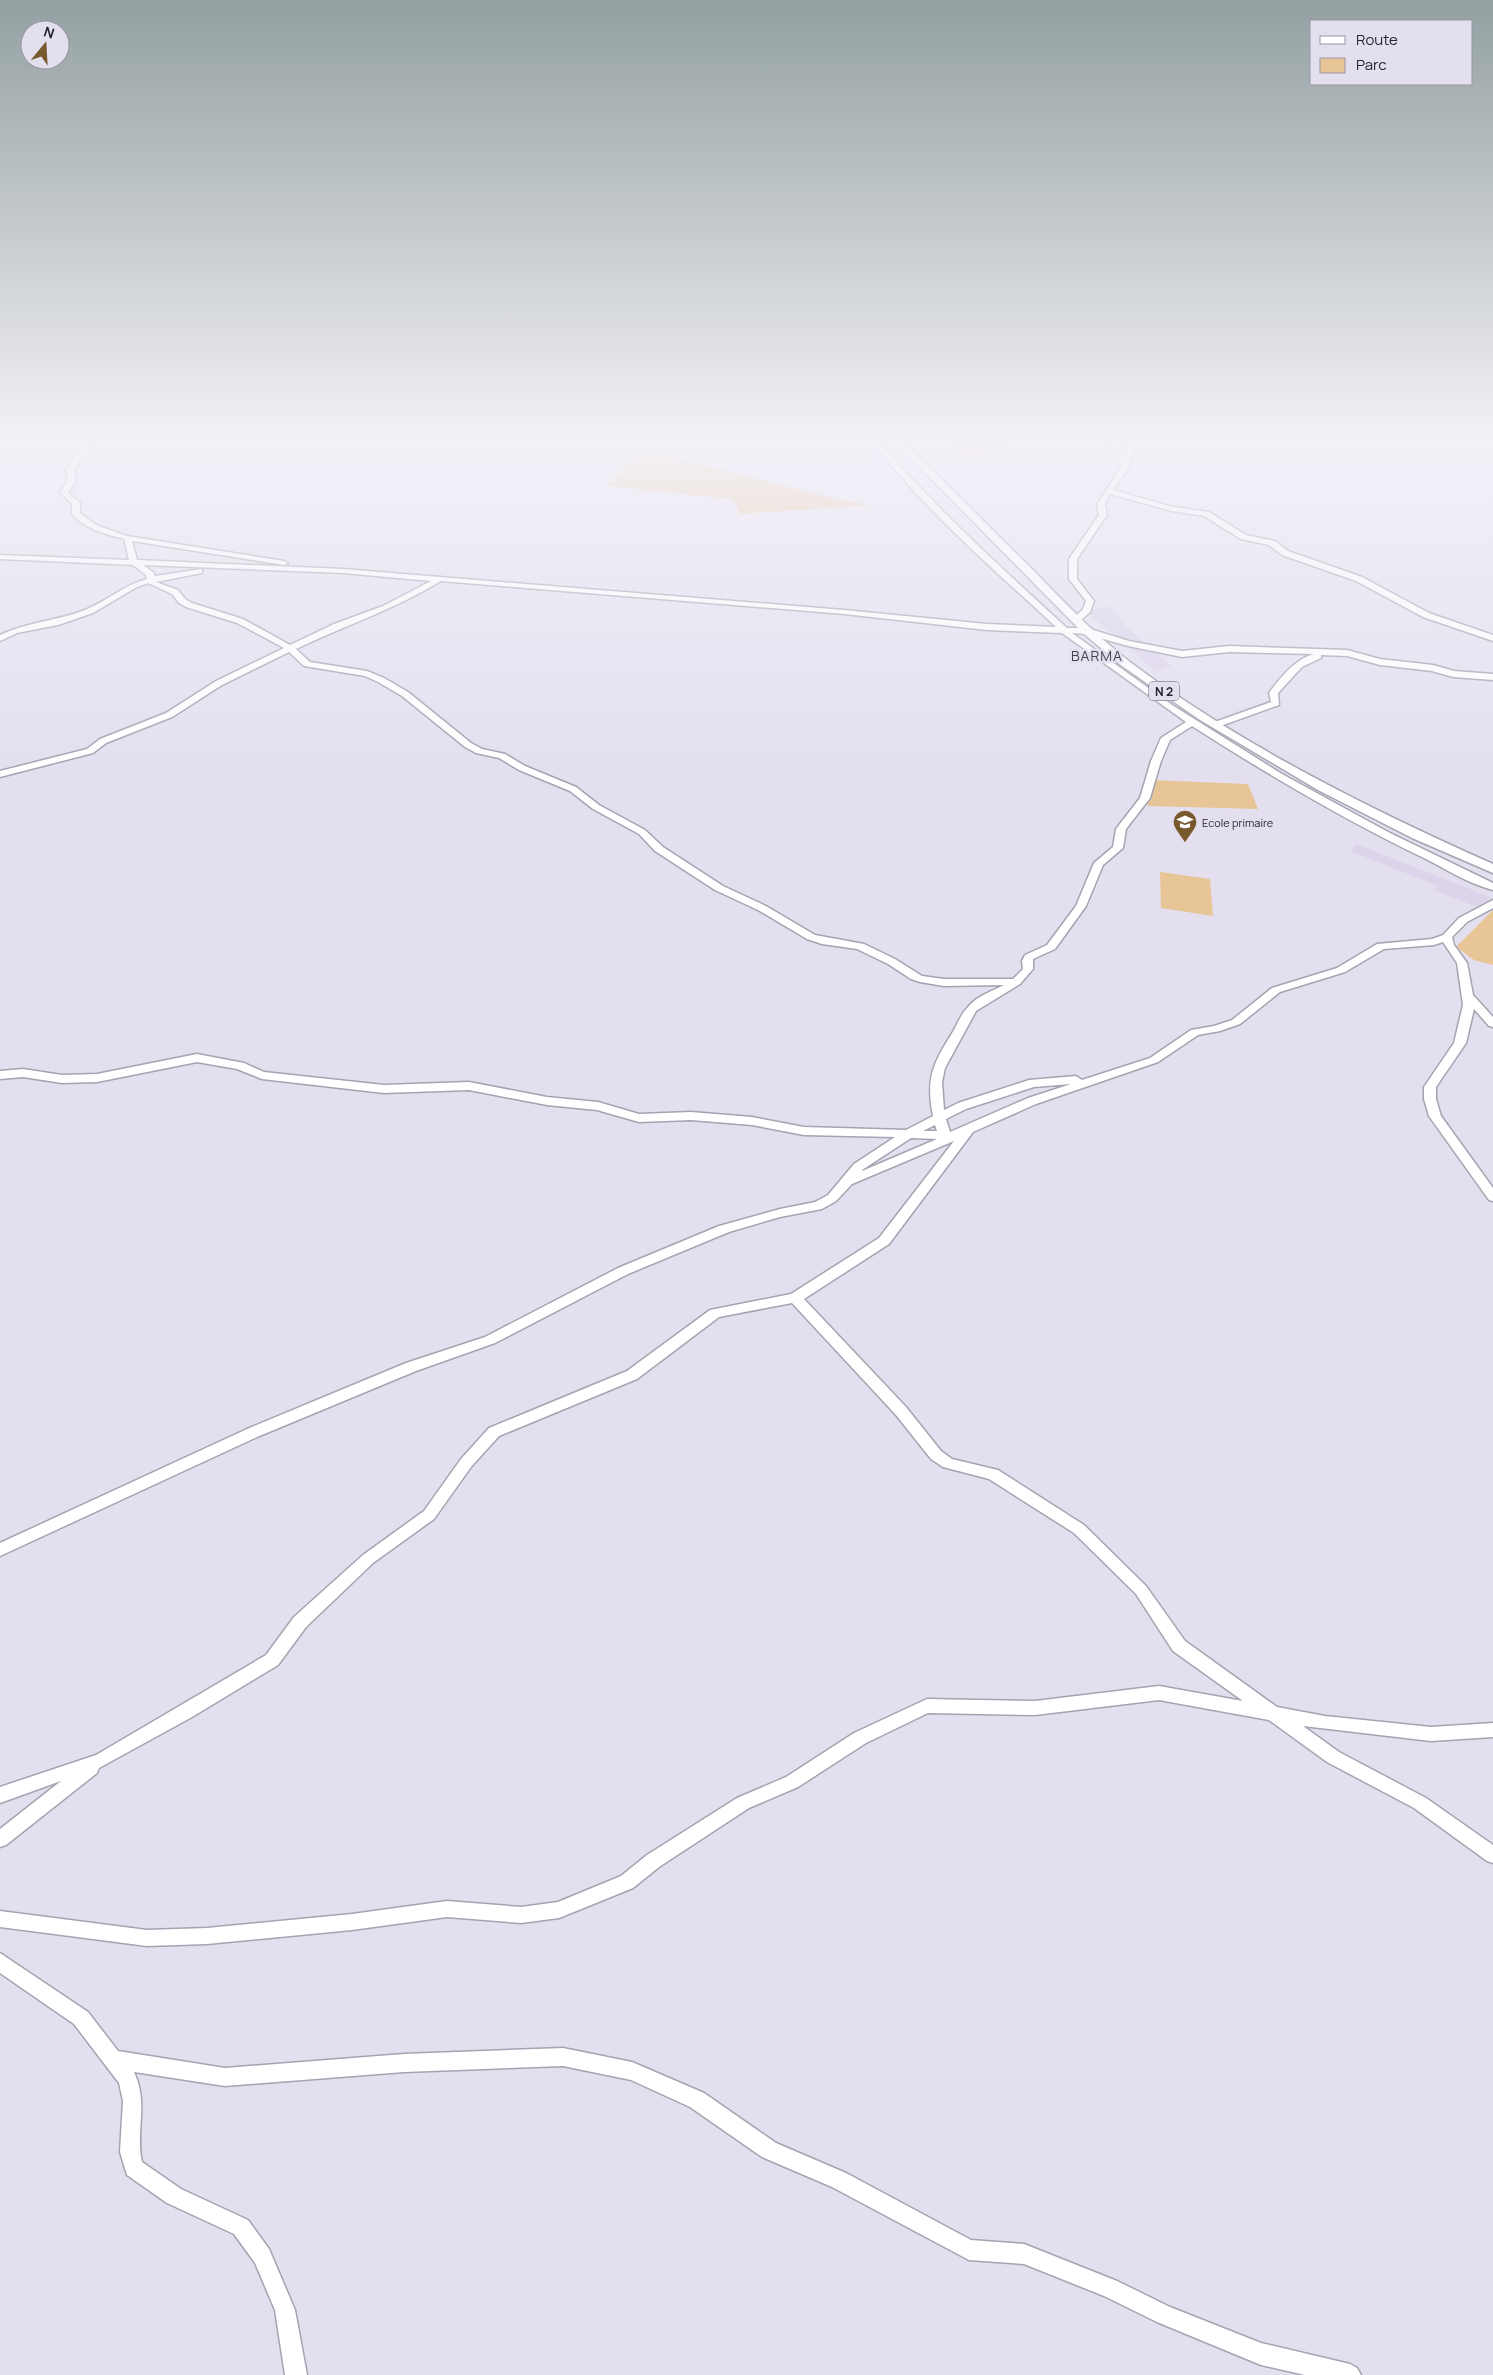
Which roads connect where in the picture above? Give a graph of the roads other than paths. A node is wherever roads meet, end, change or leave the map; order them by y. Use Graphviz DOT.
graph roads {
  1 [pos="129,546"];
  2 [pos="180,546"];
  3 [pos="973,546"];
  4 [pos="1002,546"];
  5 [pos="1082,546"];
  6 [pos="1276,546"];
  7 [pos="0,557"];
  8 [pos="134,562"];
  9 [pos="243,566"];
  10 [pos="308,569"];
  11 [pos="152,580"];
  12 [pos="439,580"];
  13 [pos="1076,620"];
  14 [pos="1064,631"];
  15 [pos="1087,631"];
  16 [pos="0,638"];
  17 [pos="1493,638"];
  18 [pos="291,649"];
  19 [pos="1335,653"];
  20 [pos="1493,677"];
  21 [pos="1193,721"];
  22 [pos="1215,725"];
  23 [pos="0,774"];
  24 [pos="1493,869"];
  25 [pos="1493,887"];
  26 [pos="1493,903"];
  27 [pos="1447,937"];
  28 [pos="1016,982"];
  29 [pos="1468,996"];
  30 [pos="1493,1024"];
  31 [pos="0,1075"];
  32 [pos="1094,1079"];
  33 [pos="940,1118"];
  34 [pos="909,1133"];
  35 [pos="953,1139"];
  36 [pos="848,1181"];
  37 [pos="1493,1197"];
  38 [pos="795,1298"];
  39 [pos="0,1550"];
  40 [pos="1268,1711"];
  41 [pos="1493,1730"];
  42 [pos="101,1760"];
  43 [pos="0,1795"];
  44 [pos="0,1839"];
  45 [pos="1493,1855"];
  46 [pos="0,1919"];
  47 [pos="0,1962"];
  48 [pos="112,2059"];
  49 [pos="296,2375"];
  50 [pos="1350,2375"];
  1 -- 8 [label="street"];
  2 -- 10 [label="street"];
  3 -- 14 [label="street"];
  4 -- 13 [label="main road, N 2"];
  5 -- 13 [label="street"];
  6 -- 17 [label="street"];
  7 -- 8 [label="street"];
  8 -- 9 [label="street"];
  8 -- 11 [label="street"];
  9 -- 10 [label="street"];
  9 -- 11 [label="street"];
  10 -- 12 [label="street"];
  11 -- 16 [label="street"];
  11 -- 18 [label="street"];
  12 -- 14 [label="street"];
  12 -- 18 [label="street"];
  13 -- 15 [label="main road, N 2"];
  14 -- 15 [label="street"];
  14 -- 21 [label="street"];
  15 -- 19 [label="street"];
  15 -- 22 [label="main road, N 2"];
  18 -- 23 [label="street"];
  18 -- 28 [label="street"];
  19 -- 20 [label="street"];
  19 -- 22 [label="street"];
  21 -- 25 [label="street"];
  21 -- 28 [label="street"];
  22 -- 24 [label="main road, N 2"];
  26 -- 27 [label="street"];
  27 -- 29 [label="street"];
  27 -- 32 [label="street"];
  28 -- 33 [label="street"];
  29 -- 30 [label="street"];
  29 -- 37 [label="street"];
  31 -- 34 [label="street"];
  32 -- 33 [label="street"];
  32 -- 35 [label="street"];
  33 -- 34 [label="street"];
  33 -- 35 [label="street"];
  34 -- 35 [label="street"];
  34 -- 36 [label="street"];
  35 -- 36 [label="street"];
  35 -- 38 [label="street"];
  36 -- 39 [label="street"];
  38 -- 40 [label="street"];
  38 -- 42 [label="street"];
  40 -- 41 [label="street"];
  40 -- 45 [label="street"];
  40 -- 46 [label="street"];
  42 -- 43 [label="street"];
  42 -- 44 [label="street"];
  47 -- 48 [label="street"];
  48 -- 49 [label="street"];
  48 -- 50 [label="street"];
}
